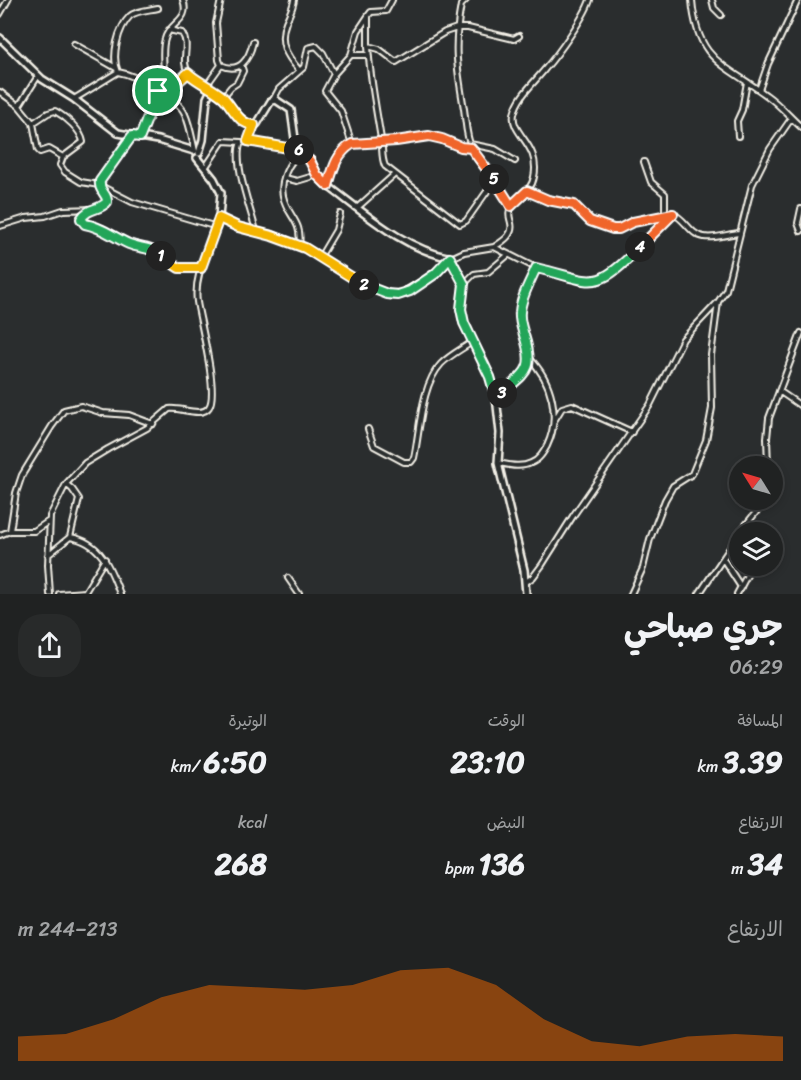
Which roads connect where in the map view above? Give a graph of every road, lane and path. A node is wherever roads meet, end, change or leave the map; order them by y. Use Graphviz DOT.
graph roads {
  1 [pos="8,0"];
  2 [pos="183,0"];
  3 [pos="221,0"];
  4 [pos="294,0"];
  5 [pos="392,0"];
  6 [pos="466,0"];
  7 [pos="590,0"];
  8 [pos="692,0"];
  9 [pos="712,0"];
  10 [pos="798,0"];
  11 [pos="158,8"];
  12 [pos="0,14"];
  13 [pos="721,15"];
  14 [pos="368,16"];
  15 [pos="457,28"];
  16 [pos="169,30"];
  17 [pos="519,36"];
  18 [pos="0,38"];
  19 [pos="253,42"];
  20 [pos="74,44"];
  21 [pos="368,46"];
  22 [pos="351,55"];
  23 [pos="368,55"];
  24 [pos="221,65"];
  25 [pos="241,65"];
  26 [pos="117,70"];
  27 [pos="299,70"];
  28 [pos="188,73"];
  29 [pos="334,74"];
  30 [pos="38,76"];
  31 [pos="163,77"];
  32 [pos="747,82"];
  33 [pos="206,86"];
  34 [pos="759,90"];
  35 [pos="158,91"];
  36 [pos="213,91"];
  37 [pos="0,92"];
  38 [pos="223,97"];
  39 [pos="74,99"];
  40 [pos="273,100"];
  41 [pos="19,106"];
  42 [pos="792,118"];
  43 [pos="33,123"];
  44 [pos="254,125"];
  45 [pos="801,127"];
  46 [pos="132,136"];
  47 [pos="738,136"];
  48 [pos="140,137"];
  49 [pos="248,141"];
  50 [pos="241,142"];
  51 [pos="382,142"];
  52 [pos="352,144"];
  53 [pos="471,146"];
  54 [pos="300,152"];
  55 [pos="196,154"];
  56 [pos="63,157"];
  57 [pos="515,161"];
  58 [pos="644,162"];
  59 [pos="205,168"];
  60 [pos="395,174"];
  61 [pos="317,175"];
  62 [pos="285,178"];
  63 [pos="495,180"];
  64 [pos="99,185"];
  65 [pos="328,186"];
  66 [pos="527,191"];
  67 [pos="511,206"];
  68 [pos="358,207"];
  69 [pos="90,209"];
  70 [pos="801,209"];
  71 [pos="340,214"];
  72 [pos="665,214"];
  73 [pos="673,214"];
  74 [pos="219,218"];
  75 [pos="0,226"];
  76 [pos="217,227"];
  77 [pos="801,231"];
  78 [pos="256,232"];
  79 [pos="739,233"];
  80 [pos="299,245"];
  81 [pos="494,247"];
  82 [pos="508,255"];
  83 [pos="320,257"];
  84 [pos="450,258"];
  85 [pos="201,268"];
  86 [pos="536,268"];
  87 [pos="464,284"];
  88 [pos="718,302"];
  89 [pos="801,333"];
  90 [pos="472,342"];
  91 [pos="529,358"];
  92 [pos="778,391"];
  93 [pos="496,398"];
  94 [pos="801,406"];
  95 [pos="554,422"];
  96 [pos="153,424"];
  97 [pos="368,429"];
  98 [pos="632,432"];
  99 [pos="768,456"];
  100 [pos="498,463"];
  101 [pos="66,484"];
  102 [pos="758,510"];
  103 [pos="49,520"];
  104 [pos="749,522"];
  105 [pos="10,531"];
  106 [pos="0,535"];
  107 [pos="70,537"];
  108 [pos="729,550"];
  109 [pos="48,555"];
  110 [pos="105,559"];
  111 [pos="723,559"];
  112 [pos="747,576"];
  113 [pos="288,578"];
  114 [pos="526,582"];
  115 [pos="741,587"];
  116 [pos="50,594"];
  117 [pos="59,594"];
  118 [pos="120,594"];
  119 [pos="299,594"];
  120 [pos="526,594"];
  121 [pos="631,594"];
  122 [pos="699,594"];
  123 [pos="738,594"];
  1 -- 12 [label="street"];
  2 -- 16 [label="street"];
  3 -- 24 [label="street"];
  4 -- 27 [label="street"];
  5 -- 14 [label="street"];
  6 -- 15 [label="street"];
  7 -- 66 [label="street"];
  8 -- 32 [label="street"];
  9 -- 13 [label="street"];
  10 -- 34 [label="street"];
  11 -- 26 [label="street"];
  14 -- 21 [label="street"];
  14 -- 22 [label="street"];
  15 -- 17 [label="street"];
  15 -- 21 [label="street"];
  15 -- 53 [label="street"];
  16 -- 28 [label="street"];
  16 -- 31 [label="street"];
  18 -- 30 [label="street"];
  19 -- 25 [label="street"];
  20 -- 26 [label="street"];
  21 -- 23 [label="street"];
  22 -- 23 [label="street"];
  22 -- 29 [label="street"];
  23 -- 51 [label="street"];
  24 -- 25 [label="street"];
  24 -- 33 [label="street"];
  25 -- 38 [label="street"];
  26 -- 35 [label="street"];
  26 -- 39 [label="street"];
  27 -- 29 [label="street"];
  27 -- 40 [label="street"];
  28 -- 31 [label="street"];
  28 -- 33 [label="street"];
  29 -- 52 [label="street"];
  30 -- 39 [label="street"];
  30 -- 41 [label="street"];
  31 -- 35 [label="street"];
  32 -- 34 [label="street"];
  32 -- 47 [label="street"];
  33 -- 36 [label="street"];
  34 -- 42 [label="street"];
  35 -- 48 [label="street"];
  35 -- 55 [label="street"];
  36 -- 38 [label="street"];
  36 -- 55 [label="street"];
  37 -- 41 [label="street"];
  38 -- 44 [label="street"];
  39 -- 46 [label="street"];
  40 -- 44 [label="street"];
  40 -- 54 [label="street"];
  41 -- 43 [label="street"];
  42 -- 45 [label="street"];
  42 -- 79 [label="street"];
  43 -- 56 [label="street"];
  43 -- 56 [label="street"];
  44 -- 49 [label="street"];
  46 -- 48 [label="street"];
  46 -- 64 [label="street"];
  48 -- 55 [label="street"];
  49 -- 50 [label="street"];
  49 -- 54 [label="street"];
  50 -- 59 [label="street"];
  50 -- 78 [label="street"];
  51 -- 52 [label="street"];
  51 -- 53 [label="street"];
  51 -- 60 [label="street"];
  52 -- 65 [label="street"];
  53 -- 57 [label="street"];
  53 -- 63 [label="street"];
  54 -- 61 [label="street"];
  54 -- 62 [label="street"];
  55 -- 59 [label="street"];
  56 -- 64 [label="street"];
  58 -- 72 [label="street"];
  59 -- 74 [label="street"];
  60 -- 63 [label="street"];
  60 -- 68 [label="street"];
  61 -- 62 [label="street"];
  61 -- 65 [label="street"];
  62 -- 80 [label="street"];
  63 -- 67 [label="street"];
  64 -- 69 [label="street"];
  64 -- 76 [label="street"];
  65 -- 68 [label="street"];
  66 -- 67 [label="street"];
  66 -- 72 [label="street"];
  67 -- 81 [label="street"];
  68 -- 84 [label="street"];
  69 -- 75 [label="street"];
  69 -- 85 [label="street"];
  70 -- 77 [label="street"];
  71 -- 83 [label="street"];
  72 -- 73 [label="street"];
  73 -- 79 [label="street"];
  73 -- 86 [label="street"];
  74 -- 76 [label="street"];
  74 -- 78 [label="street"];
  76 -- 85 [label="street"];
  78 -- 80 [label="street"];
  79 -- 88 [label="street"];
  80 -- 83 [label="street"];
  81 -- 82 [label="street"];
  81 -- 84 [label="street"];
  82 -- 86 [label="street"];
  82 -- 87 [label="street"];
  83 -- 84 [label="street"];
  84 -- 87 [label="street"];
  85 -- 96 [label="street"];
  86 -- 91 [label="street"];
  87 -- 90 [label="street"];
  88 -- 98 [label="street"];
  88 -- 121 [label="street"];
  89 -- 92 [label="street"];
  90 -- 93 [label="street"];
  90 -- 97 [label="street"];
  91 -- 93 [label="street"];
  91 -- 95 [label="street"];
  92 -- 94 [label="street"];
  92 -- 99 [label="street"];
  93 -- 100 [label="street"];
  95 -- 98 [label="street"];
  95 -- 100 [label="street"];
  96 -- 101 [label="street"];
  96 -- 105 [label="street"];
  98 -- 114 [label="street"];
  100 -- 114 [label="street"];
  101 -- 103 [label="street"];
  101 -- 107 [label="street"];
  102 -- 104 [label="street"];
  103 -- 105 [label="street"];
  103 -- 109 [label="street"];
  105 -- 106 [label="street"];
  107 -- 109 [label="street"];
  107 -- 110 [label="street"];
  108 -- 111 [label="street"];
  109 -- 116 [label="street"];
  110 -- 117 [label="street"];
  110 -- 118 [label="street"];
  111 -- 115 [label="street"];
  111 -- 122 [label="street"];
  112 -- 115 [label="street"];
  113 -- 119 [label="street"];
  114 -- 120 [label="street"];
  115 -- 123 [label="street"];
}
